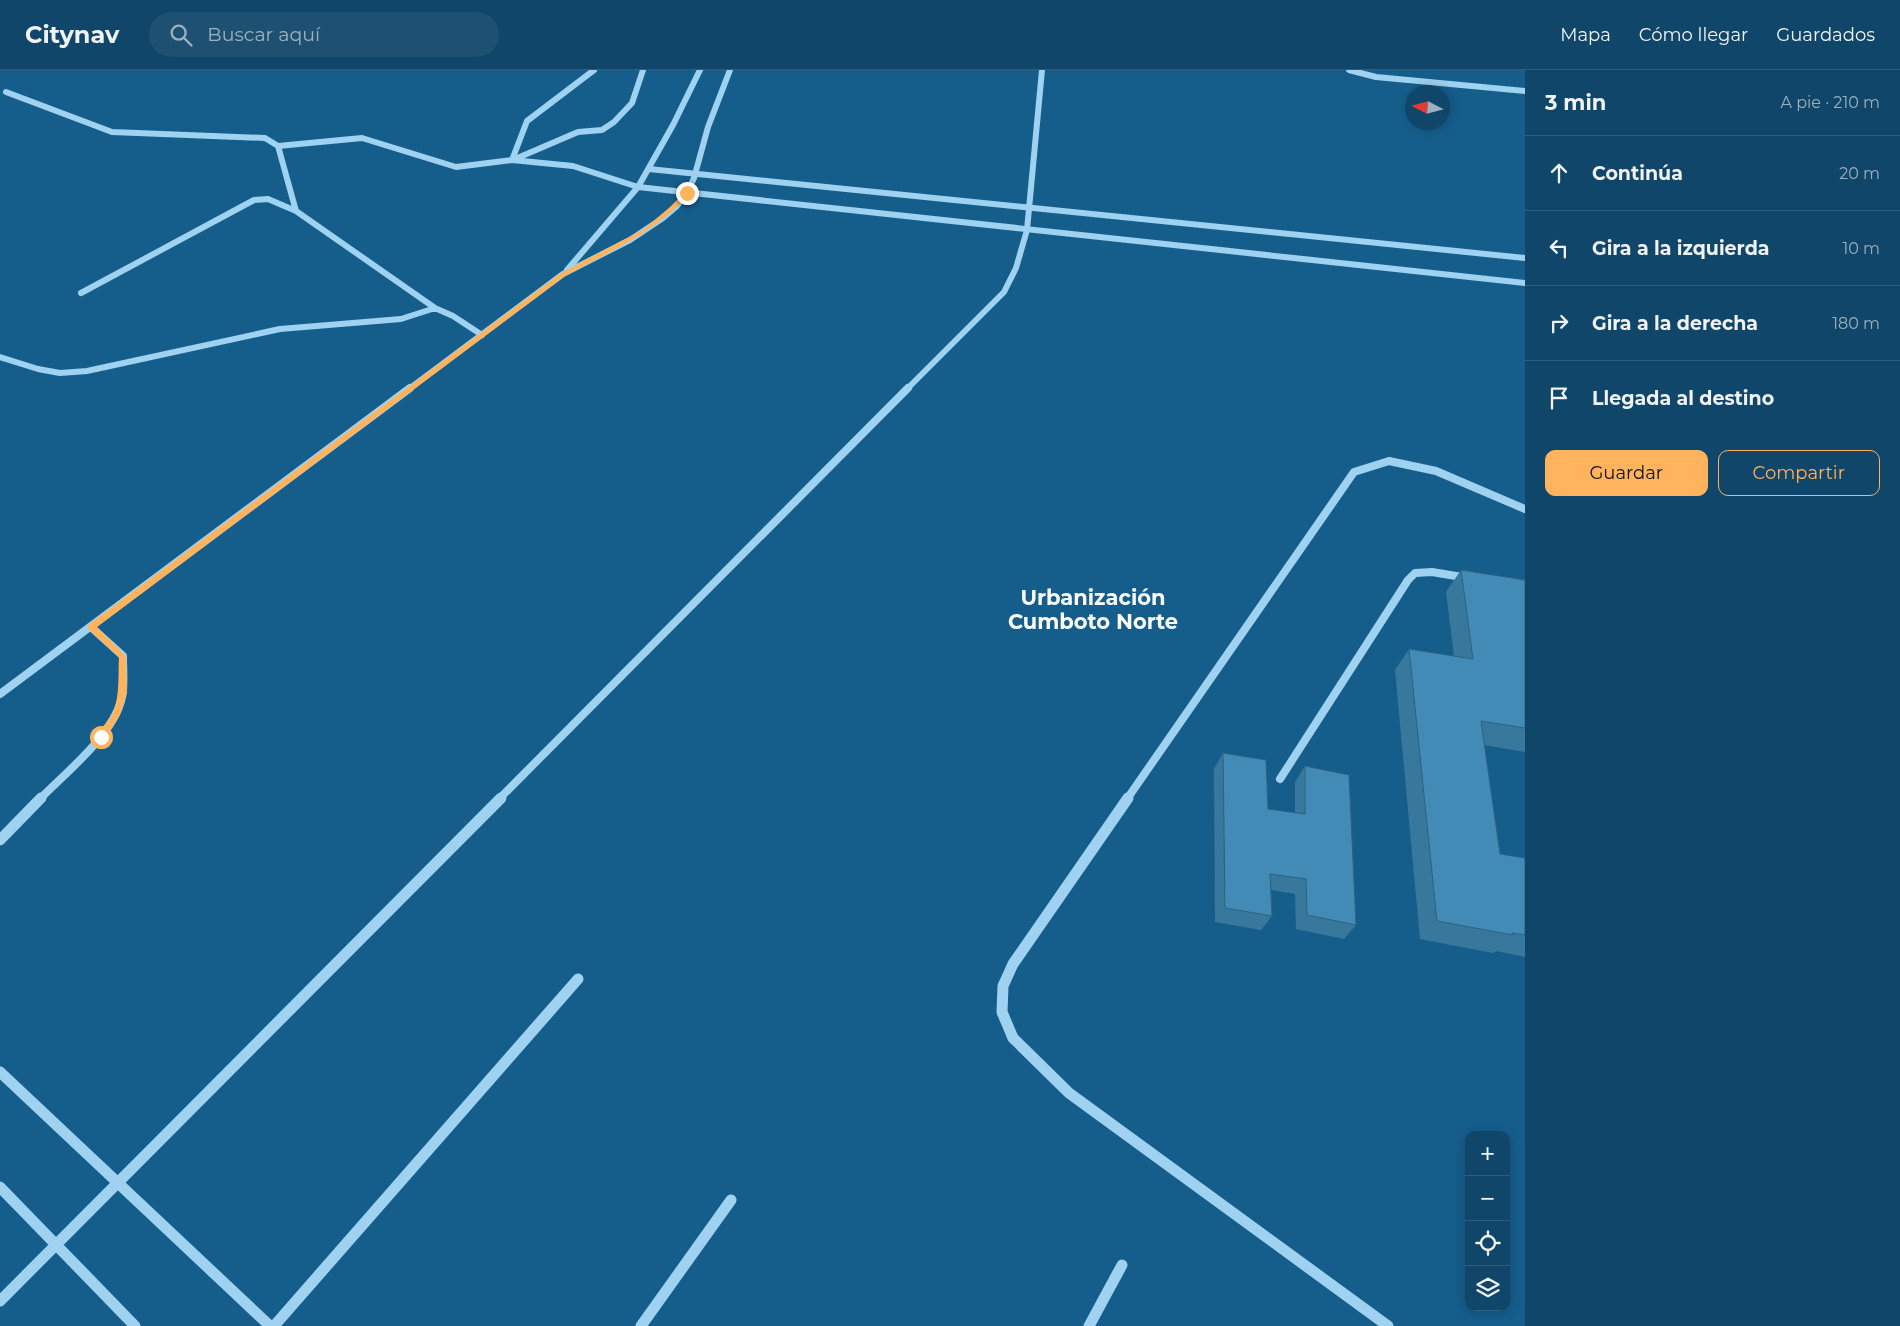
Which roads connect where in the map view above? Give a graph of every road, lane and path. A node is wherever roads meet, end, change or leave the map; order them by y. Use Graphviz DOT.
graph roads {
  1 [pos="594,70"];
  2 [pos="643,70"];
  3 [pos="700,70"];
  4 [pos="730,70"];
  5 [pos="1042,70"];
  6 [pos="1349,70"];
  7 [pos="1525,91"];
  8 [pos="6,92"];
  9 [pos="278,146"];
  10 [pos="512,160"];
  11 [pos="649,169"];
  12 [pos="696,174"];
  13 [pos="638,187"];
  14 [pos="687,193"];
  15 [pos="1030,207"];
  16 [pos="296,211"];
  17 [pos="1027,230"];
  18 [pos="1525,258"];
  19 [pos="563,274"];
  20 [pos="1525,283"];
  21 [pos="80,293"];
  22 [pos="435,308"];
  23 [pos="482,335"];
  24 [pos="0,357"];
  25 [pos="1525,509"];
  26 [pos="1478,580"];
  27 [pos="91,627"];
  28 [pos="0,694"];
  29 [pos="1280,779"];
  30 [pos="0,840"];
  31 [pos="578,979"];
  32 [pos="0,1072"];
  33 [pos="116,1183"];
  34 [pos="0,1187"];
  35 [pos="731,1200"];
  36 [pos="54,1244"];
  37 [pos="1122,1265"];
  38 [pos="0,1301"];
  39 [pos="135,1326"];
  40 [pos="272,1326"];
  41 [pos="641,1326"];
  42 [pos="1089,1326"];
  43 [pos="1388,1326"];
  1 -- 10 [label="street"];
  2 -- 10 [label="street"];
  3 -- 11 [label="street"];
  4 -- 12 [label="street"];
  5 -- 15 [label="street"];
  6 -- 7 [label="street"];
  8 -- 9 [label="street"];
  9 -- 10 [label="street"];
  9 -- 16 [label="street"];
  10 -- 13 [label="street"];
  11 -- 12 [label="street"];
  11 -- 13 [label="street"];
  12 -- 14 [label="street"];
  12 -- 15 [label="street"];
  13 -- 14 [label="street"];
  13 -- 19 [label="street"];
  14 -- 17 [label="street"];
  14 -- 19 [label="street"];
  15 -- 17 [label="street"];
  15 -- 18 [label="street"];
  16 -- 21 [label="street"];
  16 -- 22 [label="street"];
  17 -- 20 [label="street"];
  17 -- 33 [label="street"];
  19 -- 23 [label="street"];
  22 -- 23 [label="street"];
  22 -- 24 [label="street"];
  23 -- 27 [label="street"];
  25 -- 43 [label="street"];
  26 -- 29 [label="street"];
  27 -- 28 [label="street"];
  27 -- 30 [label="street"];
  31 -- 40 [label="street"];
  32 -- 33 [label="street"];
  33 -- 36 [label="street"];
  33 -- 40 [label="street"];
  34 -- 36 [label="street"];
  35 -- 41 [label="street"];
  36 -- 38 [label="street"];
  36 -- 39 [label="street"];
  37 -- 42 [label="street"];
}
